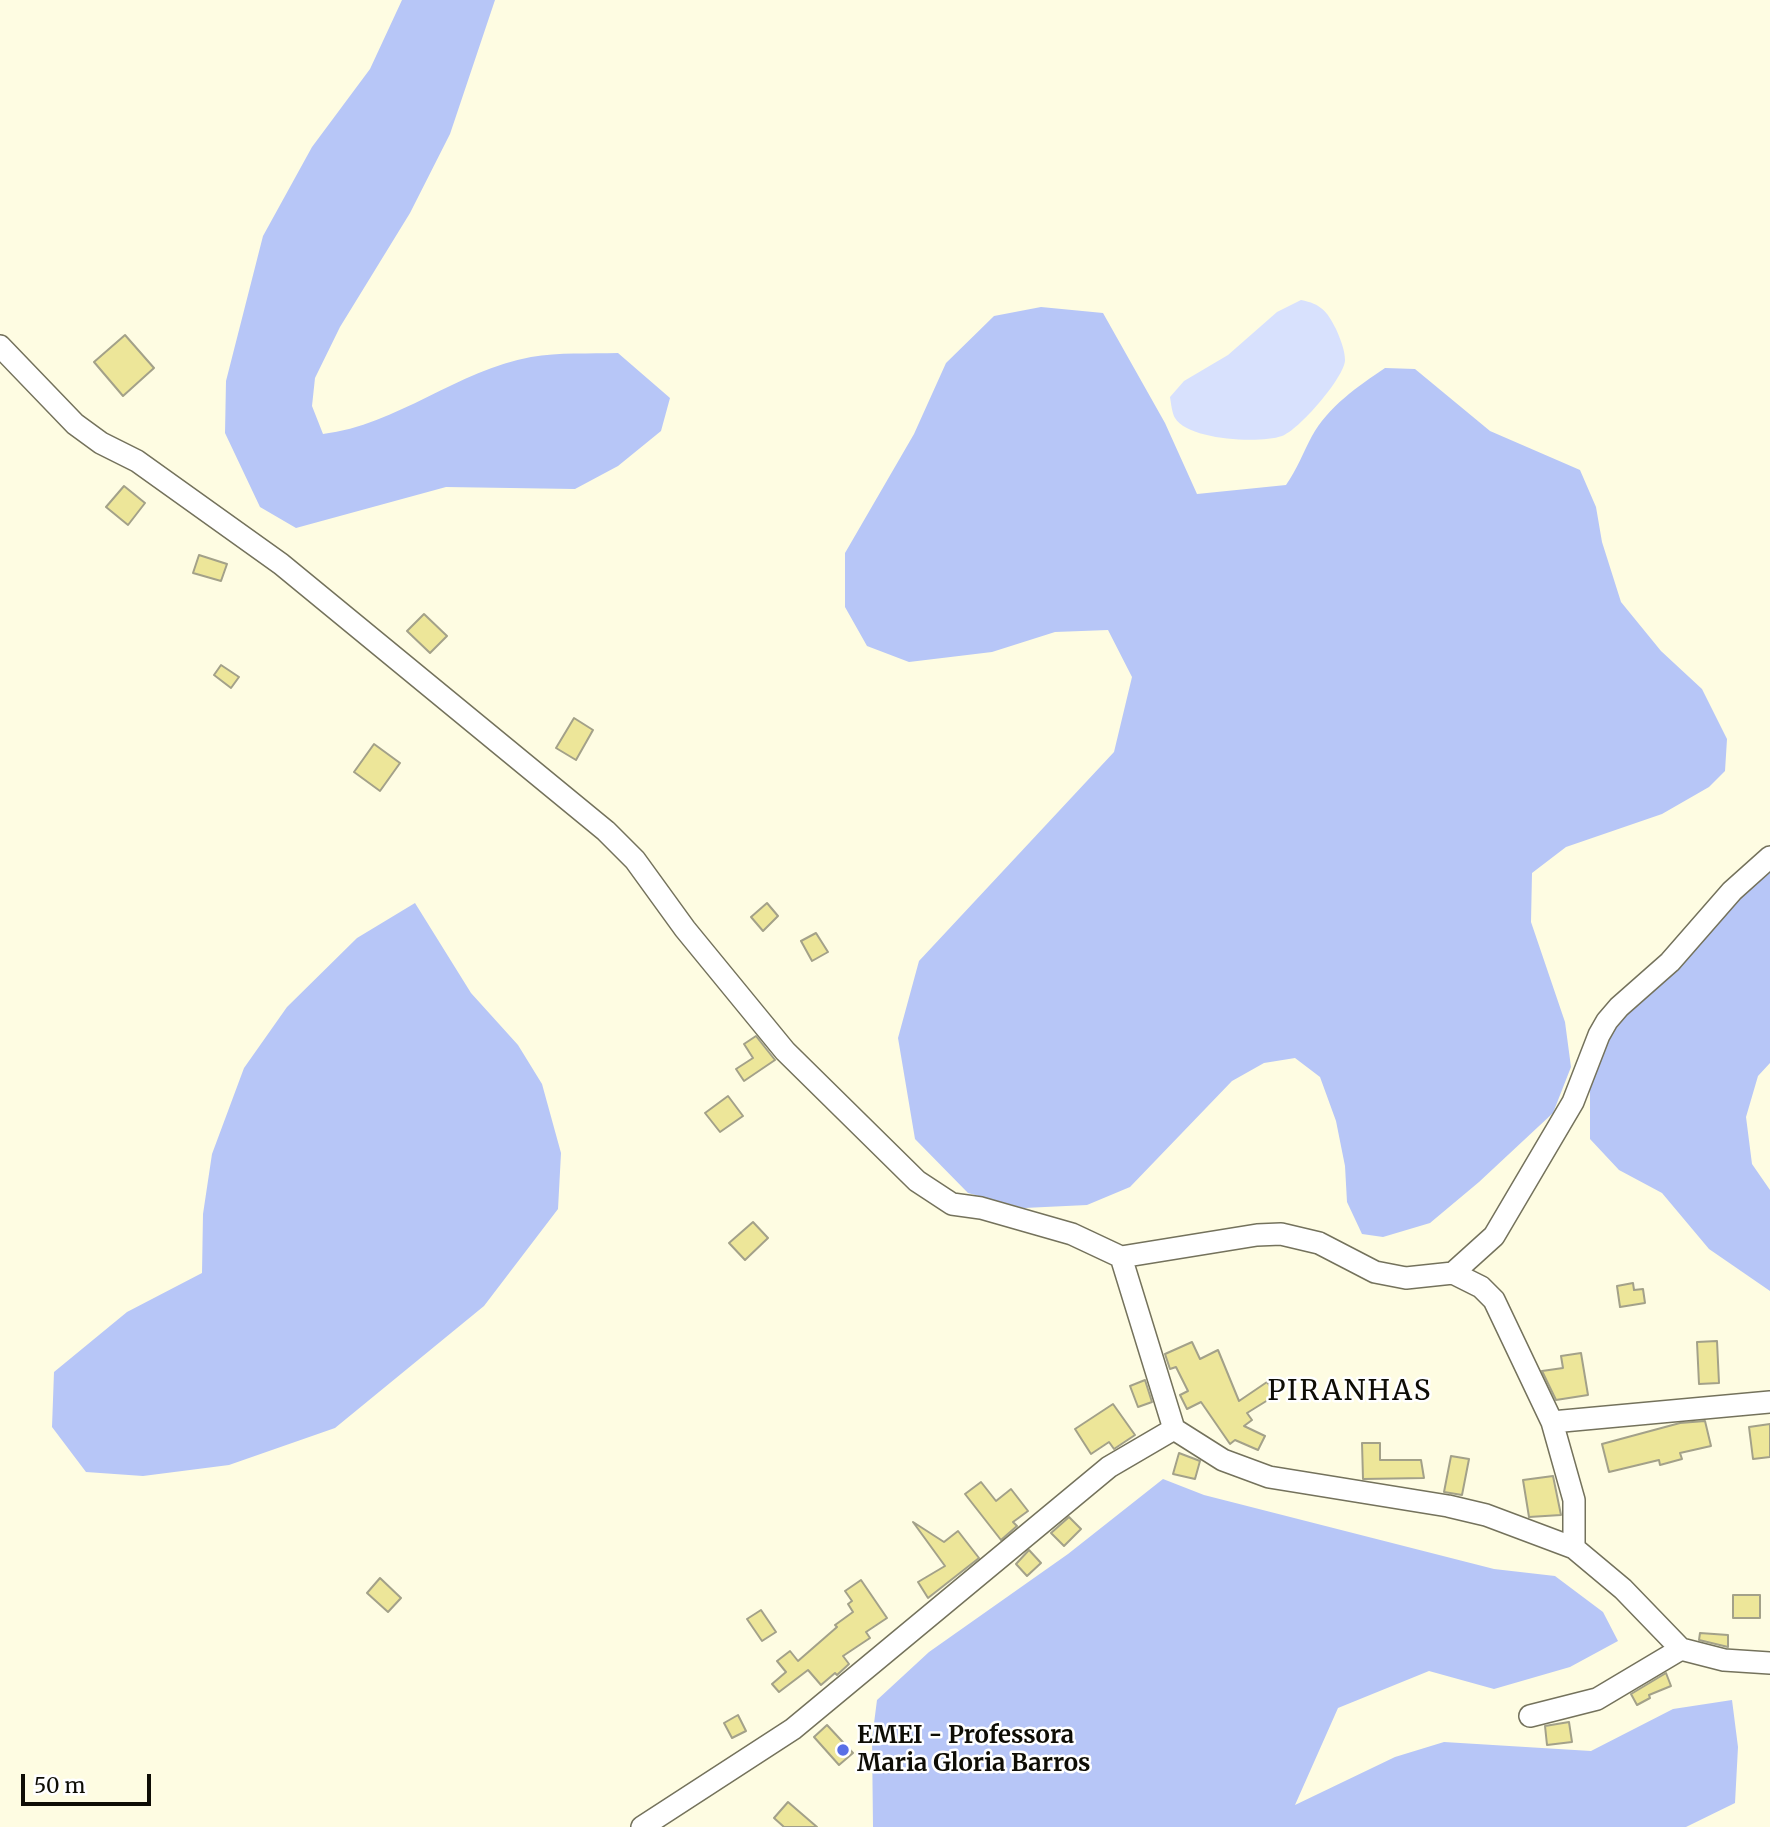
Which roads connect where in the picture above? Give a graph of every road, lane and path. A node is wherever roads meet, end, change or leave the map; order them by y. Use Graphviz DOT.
graph roads {
  1 [pos="0,346"];
  2 [pos="1770,857"];
  3 [pos="1121,1257"];
  4 [pos="1453,1273"];
  5 [pos="1770,1402"];
  6 [pos="1552,1422"];
  7 [pos="1174,1429"];
  8 [pos="1574,1548"];
  9 [pos="1681,1649"];
  10 [pos="1770,1663"];
  11 [pos="1530,1716"];
  12 [pos="642,1827"];
  1 -- 3 [label="street"];
  2 -- 4 [label="street"];
  3 -- 4 [label="street"];
  3 -- 7 [label="street"];
  4 -- 6 [label="street"];
  5 -- 6 [label="street"];
  6 -- 8 [label="street"];
  7 -- 8 [label="street"];
  7 -- 12 [label="street"];
  8 -- 9 [label="street"];
  9 -- 10 [label="street"];
  9 -- 11 [label="street"];
}
